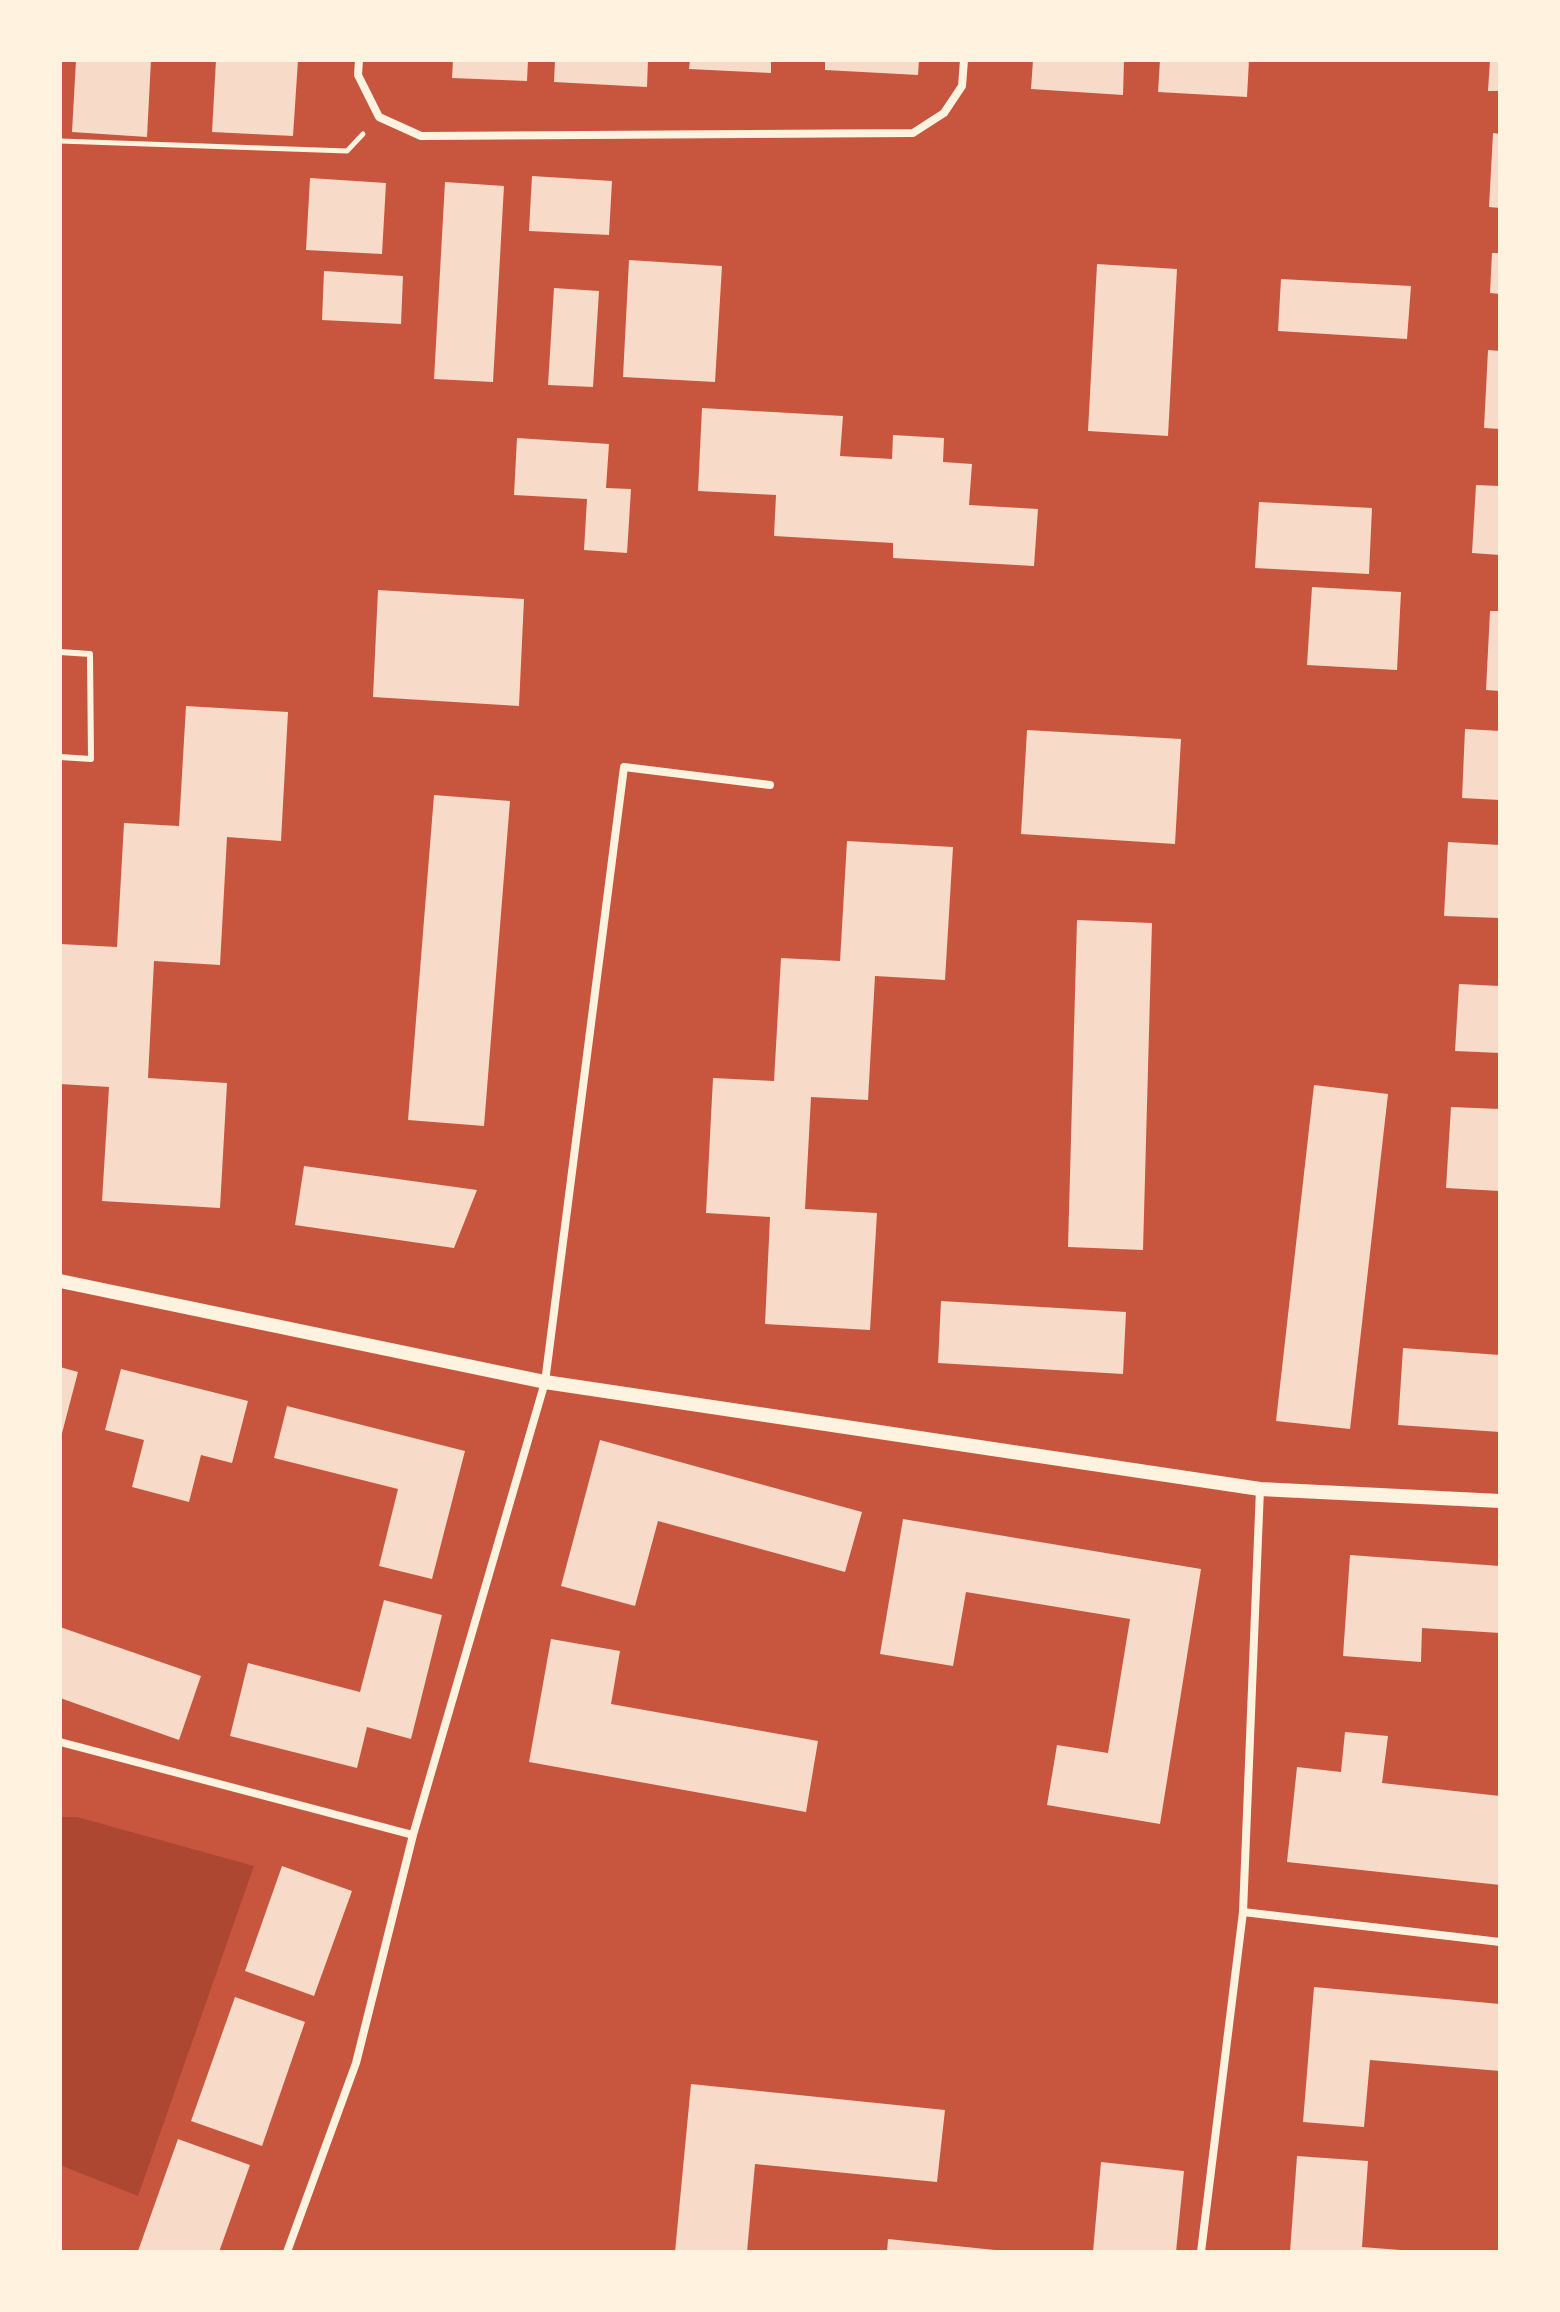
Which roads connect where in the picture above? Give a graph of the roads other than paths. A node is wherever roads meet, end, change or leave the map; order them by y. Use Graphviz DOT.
graph roads {
  1 [pos="359,60"];
  2 [pos="964,60"];
  3 [pos="60,652"];
  4 [pos="60,757"];
  5 [pos="770,785"];
  6 [pos="60,1281"];
  7 [pos="545,1382"];
  8 [pos="1260,1489"];
  9 [pos="1500,1501"];
  10 [pos="60,1742"];
  11 [pos="413,1835"];
  12 [pos="1243,1912"];
  13 [pos="1500,1942"];
  14 [pos="287,2252"];
  15 [pos="1201,2252"];
  1 -- 2 [label="street"];
  3 -- 4 [label="lane"];
  5 -- 7 [label="street"];
  6 -- 7 [label="street"];
  7 -- 8 [label="street"];
  7 -- 11 [label="street"];
  8 -- 9 [label="street"];
  8 -- 12 [label="street"];
  10 -- 11 [label="street"];
  11 -- 14 [label="street"];
  12 -- 13 [label="street"];
  12 -- 15 [label="street"];
}
